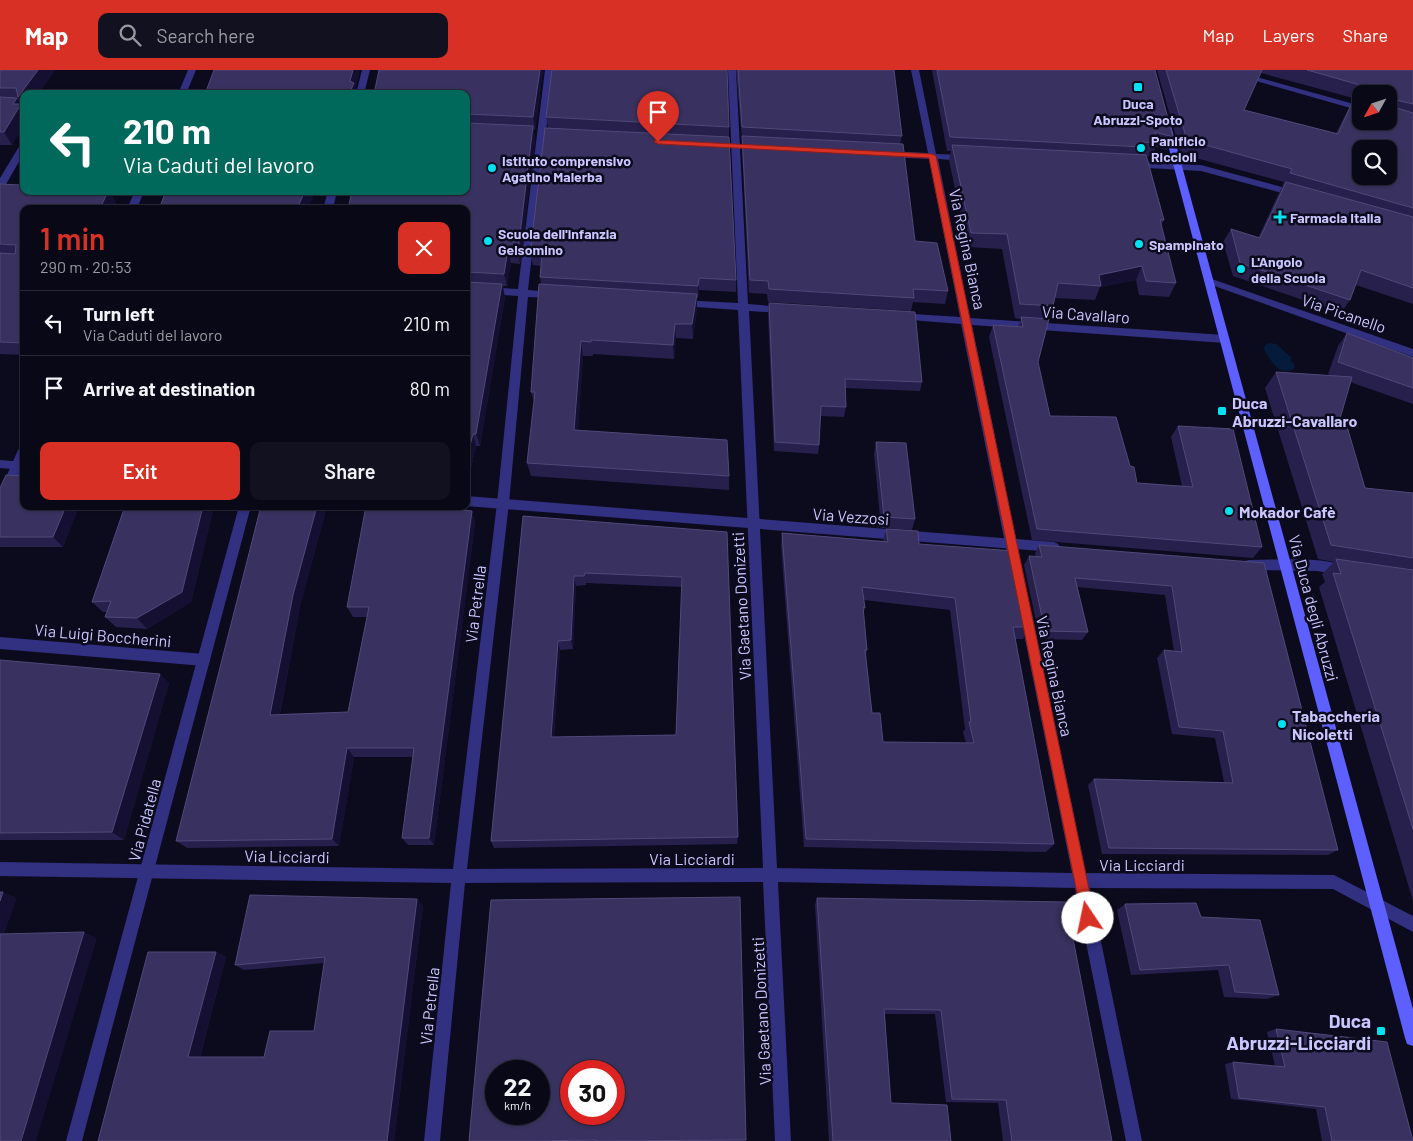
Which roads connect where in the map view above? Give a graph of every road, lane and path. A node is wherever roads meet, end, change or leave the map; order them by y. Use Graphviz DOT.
graph roads {
  1 [pos="192,70"];
  2 [pos="366,70"];
  3 [pos="549,70"];
  4 [pos="732,70"];
  5 [pos="914,70"];
  6 [pos="1222,70"];
  7 [pos="184,90"];
  8 [pos="361,90"];
  9 [pos="1352,106"];
  10 [pos="1165,116"];
  11 [pos="20,151"];
  12 [pos="874,153"];
  13 [pos="932,156"];
  14 [pos="972,158"];
  15 [pos="1122,165"];
  16 [pos="1178,167"];
  17 [pos="0,186"];
  18 [pos="1306,196"];
  19 [pos="1209,281"];
  20 [pos="470,289"];
  21 [pos="523,293"];
  22 [pos="561,296"];
  23 [pos="667,302"];
  24 [pos="745,308"];
  25 [pos="794,311"];
  26 [pos="890,316"];
  27 [pos="966,320"];
  28 [pos="1225,339"];
  29 [pos="1413,353"];
  30 [pos="0,464"];
  31 [pos="20,465"];
  32 [pos="470,501"];
  33 [pos="0,504"];
  34 [pos="503,504"];
  35 [pos="244,510"];
  36 [pos="752,525"];
  37 [pos="1011,544"];
  38 [pos="1064,548"];
  39 [pos="1238,564"];
  40 [pos="1286,566"];
  41 [pos="1355,571"];
  42 [pos="1020,584"];
  43 [pos="1024,603"];
  44 [pos="0,643"];
  45 [pos="204,660"];
  46 [pos="0,869"];
  47 [pos="148,872"];
  48 [pos="772,875"];
  49 [pos="459,876"];
  50 [pos="1081,880"];
  51 [pos="1377,905"];
  52 [pos="1413,924"];
  53 [pos="1413,1038"];
  54 [pos="74,1141"];
  55 [pos="432,1141"];
  56 [pos="784,1141"];
  57 [pos="1134,1141"];
  1 -- 7 [label="street"];
  2 -- 8 [label="street"];
  3 -- 21 [label="street, Via Petrella"];
  4 -- 24 [label="street, Via Gaetano Donizetti"];
  5 -- 13 [label="street, Via Regina Bianca"];
  6 -- 9 [label="street"];
  10 -- 16 [label="main road, Via Duca degli Abruzzi"];
  11 -- 17 [label="street"];
  12 -- 13 [label="street"];
  13 -- 14 [label="street"];
  13 -- 27 [label="street, Via Regina Bianca"];
  15 -- 16 [label="street"];
  16 -- 18 [label="street"];
  16 -- 19 [label="main road, Via Duca degli Abruzzi"];
  19 -- 28 [label="main road, Via Duca degli Abruzzi"];
  19 -- 29 [label="street, Via Picanello"];
  20 -- 21 [label="street"];
  21 -- 22 [label="street"];
  21 -- 34 [label="street, Via Petrella"];
  23 -- 24 [label="street"];
  24 -- 25 [label="street"];
  24 -- 36 [label="street, Via Gaetano Donizetti"];
  26 -- 27 [label="street, Via Cavallaro"];
  27 -- 28 [label="street, Via Cavallaro"];
  27 -- 37 [label="street, Via Regina Bianca"];
  28 -- 40 [label="main road, Via Duca degli Abruzzi"];
  30 -- 31 [label="street"];
  31 -- 33 [label="street"];
  32 -- 34 [label="street, Via Vezzosi"];
  34 -- 36 [label="street, Via Vezzosi"];
  34 -- 49 [label="street, Via Petrella"];
  35 -- 45 [label="street, Via Pidatella"];
  36 -- 37 [label="street, Via Vezzosi"];
  36 -- 48 [label="street, Via Gaetano Donizetti"];
  37 -- 38 [label="street, Via Vezzosi"];
  37 -- 42 [label="street, Via Regina Bianca"];
  39 -- 40 [label="street"];
  40 -- 41 [label="street"];
  40 -- 51 [label="main road, Via Duca degli Abruzzi"];
  43 -- 50 [label="street, Via Regina Bianca"];
  44 -- 45 [label="street, Via Luigi Boccherini"];
  45 -- 47 [label="street, Via Pidatella"];
  46 -- 47 [label="street, Via Licciardi"];
  47 -- 49 [label="street, Via Licciardi"];
  47 -- 54 [label="street, Via Pidatella"];
  48 -- 49 [label="street, Via Licciardi"];
  48 -- 50 [label="street, Via Licciardi"];
  48 -- 56 [label="street, Via Gaetano Donizetti"];
  49 -- 55 [label="street, Via Petrella"];
  50 -- 51 [label="street, Via Licciardi"];
  50 -- 57 [label="street, Via Regina Bianca"];
  51 -- 52 [label="street, Via Licciardi"];
  51 -- 53 [label="main road, Via Duca degli Abruzzi"];
}
